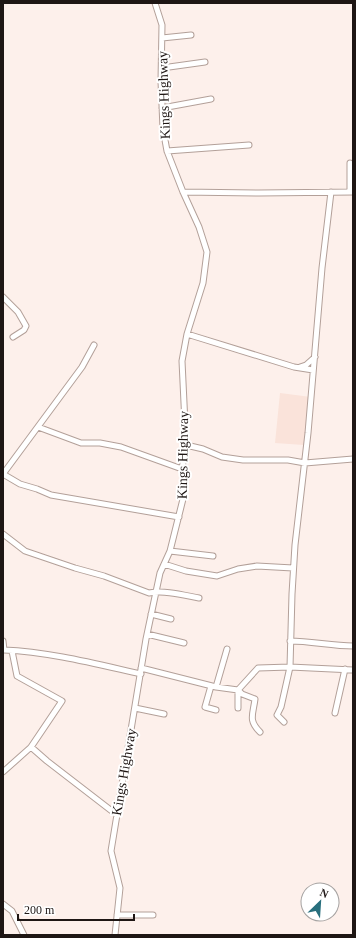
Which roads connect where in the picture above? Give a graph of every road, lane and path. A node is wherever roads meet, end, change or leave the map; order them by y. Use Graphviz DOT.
graph roads {
  1 [pos="155,3"];
  2 [pos="191,35"];
  3 [pos="162,38"];
  4 [pos="205,62"];
  5 [pos="162,68"];
  6 [pos="211,99"];
  7 [pos="162,108"];
  8 [pos="249,145"];
  9 [pos="167,151"];
  10 [pos="350,163"];
  11 [pos="183,192"];
  12 [pos="331,192"];
  13 [pos="352,192"];
  14 [pos="3,297"];
  15 [pos="187,334"];
  16 [pos="12,337"];
  17 [pos="94,345"];
  18 [pos="315,356"];
  19 [pos="300,368"];
  20 [pos="313,370"];
  21 [pos="38,427"];
  22 [pos="186,444"];
  23 [pos="353,459"];
  24 [pos="305,463"];
  25 [pos="182,469"];
  26 [pos="3,474"];
  27 [pos="179,517"];
  28 [pos="3,534"];
  29 [pos="170,551"];
  30 [pos="213,556"];
  31 [pos="164,564"];
  32 [pos="293,568"];
  33 [pos="156,592"];
  34 [pos="199,598"];
  35 [pos="151,614"];
  36 [pos="171,619"];
  37 [pos="147,634"];
  38 [pos="3,641"];
  39 [pos="290,641"];
  40 [pos="184,643"];
  41 [pos="353,646"];
  42 [pos="227,649"];
  43 [pos="12,651"];
  44 [pos="290,667"];
  45 [pos="345,669"];
  46 [pos="353,670"];
  47 [pos="141,671"];
  48 [pos="214,686"];
  49 [pos="238,690"];
  50 [pos="135,708"];
  51 [pos="238,708"];
  52 [pos="216,710"];
  53 [pos="335,712"];
  54 [pos="164,714"];
  55 [pos="284,722"];
  56 [pos="260,732"];
  57 [pos="31,746"];
  58 [pos="3,772"];
  59 [pos="117,815"];
  60 [pos="3,904"];
  61 [pos="117,915"];
  62 [pos="153,915"];
  63 [pos="24,935"];
  64 [pos="115,935"];
  1 -- 3 [label="street, Kings Highway"];
  2 -- 3 [label="street"];
  3 -- 5 [label="street, Kings Highway"];
  4 -- 5 [label="street"];
  5 -- 7 [label="street, Kings Highway"];
  6 -- 7 [label="street"];
  7 -- 9 [label="street, Kings Highway"];
  8 -- 9 [label="street"];
  9 -- 11 [label="street, Kings Highway"];
  10 -- 13 [label="street"];
  11 -- 12 [label="street"];
  11 -- 15 [label="street, Kings Highway"];
  12 -- 13 [label="street"];
  12 -- 18 [label="street"];
  14 -- 16 [label="street"];
  15 -- 19 [label="street"];
  15 -- 22 [label="street, Kings Highway"];
  17 -- 21 [label="street"];
  18 -- 19 [label="street"];
  18 -- 20 [label="street"];
  19 -- 20 [label="street"];
  20 -- 24 [label="street"];
  21 -- 25 [label="street"];
  21 -- 26 [label="street"];
  22 -- 24 [label="street"];
  22 -- 25 [label="street, Kings Highway"];
  23 -- 24 [label="street"];
  24 -- 32 [label="street"];
  25 -- 27 [label="street, Kings Highway"];
  26 -- 27 [label="street"];
  27 -- 29 [label="street, Kings Highway"];
  28 -- 33 [label="street"];
  29 -- 30 [label="street"];
  29 -- 31 [label="street, Kings Highway"];
  31 -- 32 [label="street"];
  31 -- 33 [label="street, Kings Highway"];
  32 -- 39 [label="street"];
  33 -- 34 [label="street"];
  33 -- 35 [label="street, Kings Highway"];
  35 -- 36 [label="street"];
  35 -- 37 [label="street, Kings Highway"];
  37 -- 40 [label="street"];
  37 -- 47 [label="street, Kings Highway"];
  38 -- 43 [label="street"];
  39 -- 41 [label="street"];
  39 -- 44 [label="street"];
  42 -- 48 [label="street"];
  43 -- 47 [label="street"];
  43 -- 57 [label="street"];
  44 -- 45 [label="street"];
  44 -- 49 [label="street"];
  44 -- 55 [label="street"];
  45 -- 46 [label="street"];
  45 -- 53 [label="street"];
  47 -- 48 [label="street"];
  47 -- 50 [label="street, Kings Highway"];
  48 -- 49 [label="street"];
  48 -- 52 [label="street"];
  49 -- 51 [label="street"];
  49 -- 56 [label="street"];
  50 -- 54 [label="street"];
  50 -- 59 [label="street, Kings Highway"];
  57 -- 58 [label="street"];
  57 -- 59 [label="street"];
  59 -- 61 [label="street, Kings Highway"];
  60 -- 63 [label="street"];
  61 -- 62 [label="street"];
  61 -- 64 [label="street, Kings Highway"];
}
